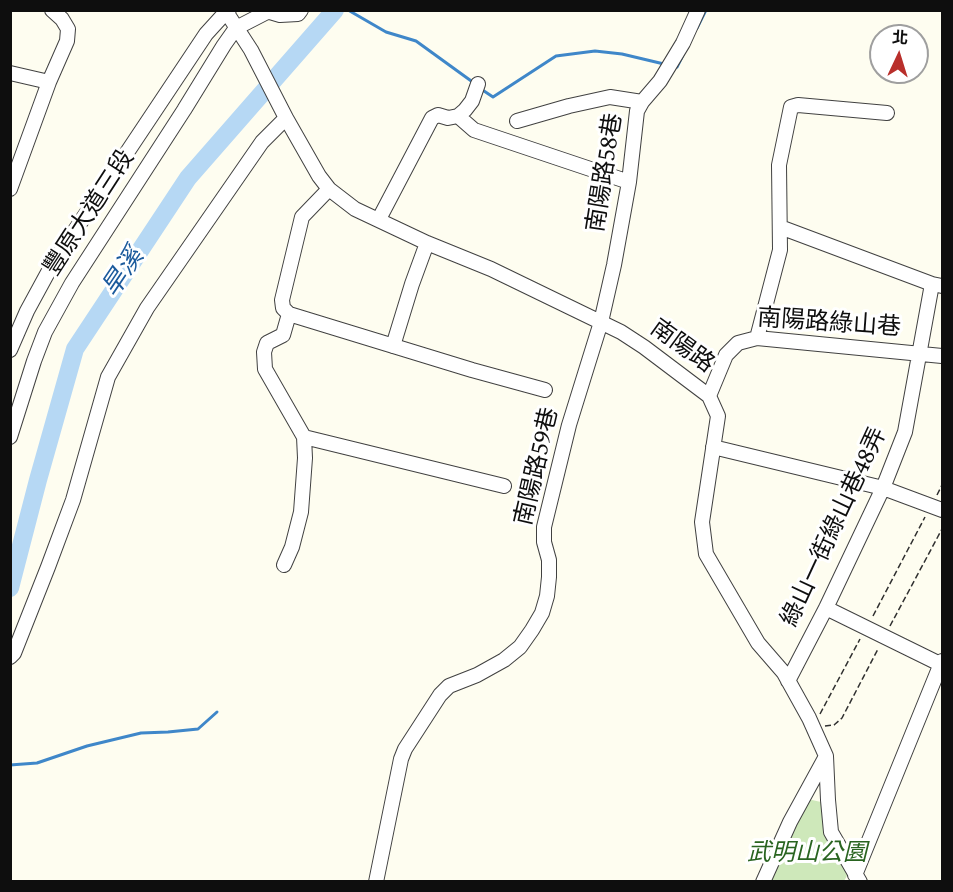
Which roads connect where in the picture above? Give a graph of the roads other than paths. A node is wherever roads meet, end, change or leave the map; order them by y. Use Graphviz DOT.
graph roads {
  1 [pos="52,10"];
  2 [pos="301,10"];
  3 [pos="698,10"];
  4 [pos="227,11"];
  5 [pos="271,11"];
  6 [pos="236,28"];
  7 [pos="10,73"];
  8 [pos="48,82"];
  9 [pos="478,84"];
  10 [pos="642,102"];
  11 [pos="887,112"];
  12 [pos="285,115"];
  13 [pos="458,116"];
  14 [pos="517,121"];
  15 [pos="629,182"];
  16 [pos="10,189"];
  17 [pos="329,189"];
  18 [pos="379,219"];
  19 [pos="780,227"];
  20 [pos="427,243"];
  21 [pos="937,285"];
  22 [pos="289,314"];
  23 [pos="601,322"];
  24 [pos="758,338"];
  25 [pos="393,346"];
  26 [pos="10,350"];
  27 [pos="919,354"];
  28 [pos="942,356"];
  29 [pos="545,390"];
  30 [pos="709,396"];
  31 [pos="304,436"];
  32 [pos="10,437"];
  33 [pos="713,447"];
  34 [pos="504,486"];
  35 [pos="883,488"];
  36 [pos="942,510"];
  37 [pos="284,565"];
  38 [pos="826,608"];
  39 [pos="10,657"];
  40 [pos="942,664"];
  41 [pos="788,681"];
  42 [pos="826,756"];
  43 [pos="858,878"];
  44 [pos="376,882"];
  45 [pos="763,882"];
  1 -- 8 [label="street"];
  2 -- 5 [label="street"];
  3 -- 10 [label="street, 南陽路58巷"];
  4 -- 6 [label="street"];
  4 -- 26 [label="street, 豐原大道三段"];
  5 -- 6 [label="street"];
  6 -- 12 [label="street, 南陽路"];
  6 -- 32 [label="street, 豐原大道三段"];
  7 -- 8 [label="street"];
  8 -- 16 [label="street"];
  9 -- 13 [label="street"];
  10 -- 14 [label="street"];
  10 -- 15 [label="street, 南陽路58巷"];
  11 -- 19 [label="street"];
  12 -- 17 [label="street, 南陽路"];
  12 -- 39 [label="street"];
  13 -- 15 [label="street"];
  13 -- 18 [label="street"];
  15 -- 23 [label="street, 南陽路58巷"];
  17 -- 18 [label="street, 南陽路"];
  17 -- 22 [label="street"];
  18 -- 20 [label="street, 南陽路"];
  19 -- 21 [label="street"];
  19 -- 24 [label="street"];
  20 -- 23 [label="street, 南陽路"];
  20 -- 25 [label="street"];
  21 -- 27 [label="street, 綠山一街綠山巷48弄"];
  22 -- 25 [label="street"];
  22 -- 31 [label="street"];
  23 -- 30 [label="street, 南陽路"];
  23 -- 44 [label="street, 南陽路59巷"];
  24 -- 27 [label="street, 南陽路綠山巷"];
  24 -- 30 [label="street, 南陽路綠山巷"];
  25 -- 29 [label="street"];
  27 -- 28 [label="street, 南陽路綠山巷"];
  27 -- 35 [label="street, 綠山一街綠山巷48弄"];
  30 -- 33 [label="street, 南陽路"];
  31 -- 34 [label="street"];
  31 -- 37 [label="street"];
  33 -- 35 [label="street"];
  33 -- 41 [label="street, 南陽路"];
  35 -- 36 [label="street"];
  35 -- 38 [label="street, 綠山一街綠山巷48弄"];
  38 -- 40 [label="street"];
  38 -- 41 [label="street, 綠山一街綠山巷48弄"];
  40 -- 43 [label="street"];
  41 -- 42 [label="street, 南陽路"];
  42 -- 43 [label="street, 南陽路"];
  42 -- 45 [label="street"];
}
